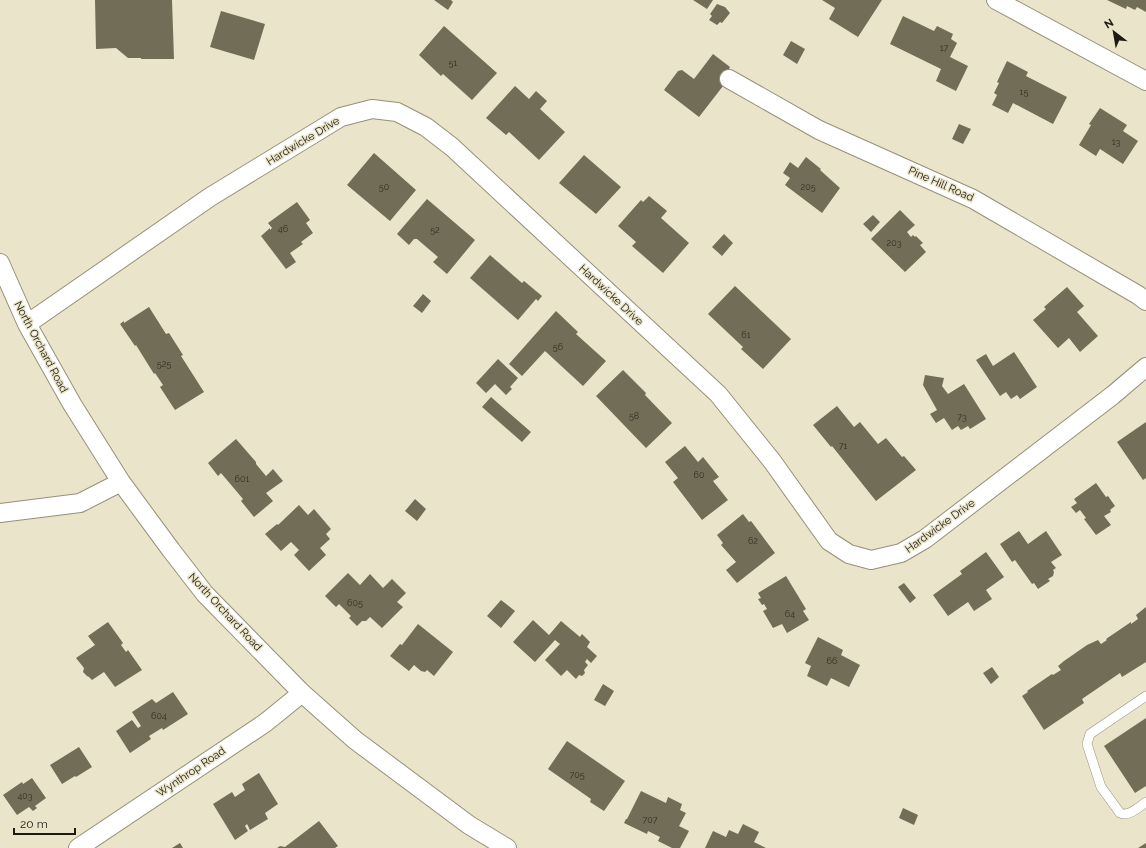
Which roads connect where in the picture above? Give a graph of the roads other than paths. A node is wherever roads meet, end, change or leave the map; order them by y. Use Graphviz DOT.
graph roads {
  1 [pos="996,0"];
  2 [pos="729,79"];
  3 [pos="1146,81"];
  4 [pos="0,263"];
  5 [pos="1146,301"];
  6 [pos="27,324"];
  7 [pos="1146,367"];
  8 [pos="121,482"];
  9 [pos="0,514"];
  10 [pos="302,693"];
  11 [pos="1146,696"];
  12 [pos="1146,802"];
  13 [pos="78,848"];
  14 [pos="507,848"];
  1 -- 3 [label="street"];
  2 -- 5 [label="street, Pine Hill Road"];
  4 -- 6 [label="street, North Orchard Road"];
  6 -- 7 [label="street, Hardwicke Drive"];
  6 -- 8 [label="street, North Orchard Road"];
  8 -- 9 [label="street"];
  8 -- 10 [label="street, North Orchard Road"];
  10 -- 13 [label="street, Wynthrop Road"];
  10 -- 14 [label="street, North Orchard Road"];
  11 -- 12 [label="lane"];
}
